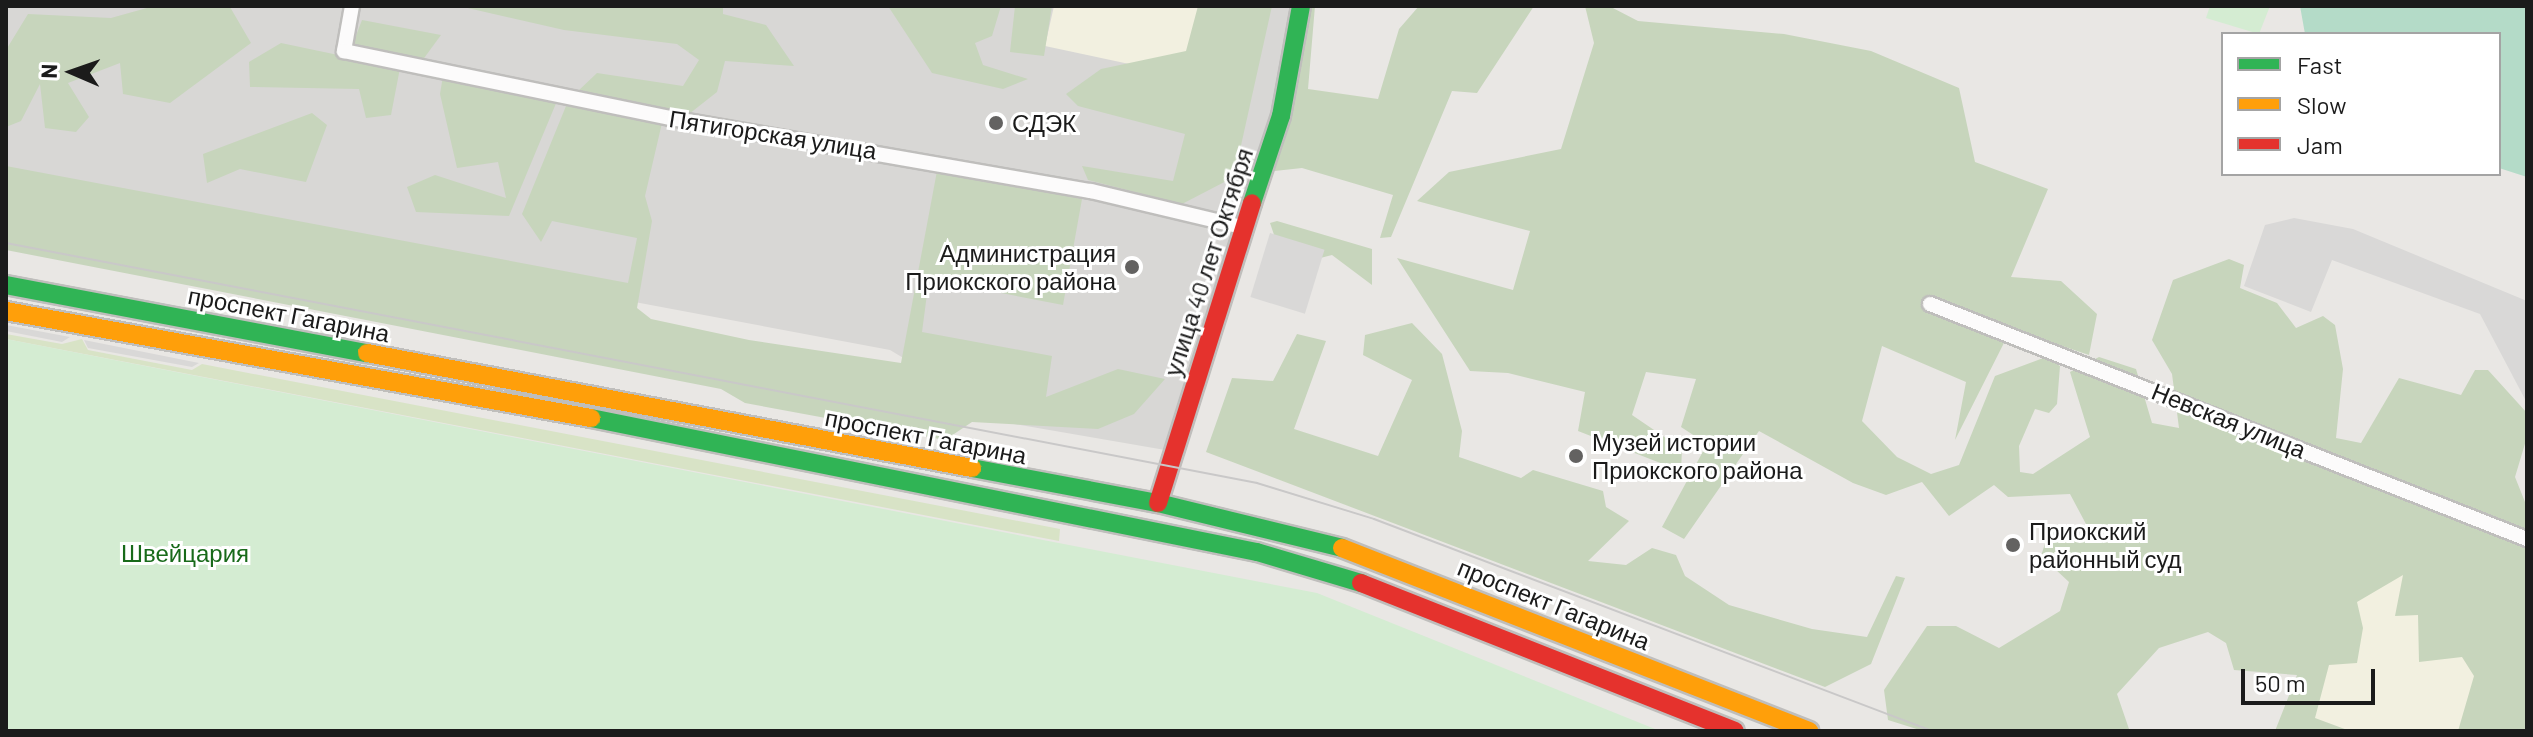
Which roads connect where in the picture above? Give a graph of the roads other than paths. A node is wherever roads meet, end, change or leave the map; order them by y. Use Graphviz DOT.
graph roads {
  1 [pos="352,6"];
  2 [pos="1301,6"];
  3 [pos="1246,228"];
  4 [pos="6,285"];
  5 [pos="1930,304"];
  6 [pos="6,311"];
  7 [pos="1158,503"];
  8 [pos="1153,531"];
  9 [pos="2527,539"];
  10 [pos="1735,731"];
  11 [pos="1809,731"];
  1 -- 3 [label="street, Пятигорская улица"];
  2 -- 3 [label="main road, улица 40 лет Октября"];
  3 -- 7 [label="main road, улица 40 лет Октября"];
  4 -- 7 [label="main road, проспект Гагарина"];
  5 -- 9 [label="street, Невская улица"];
  6 -- 8 [label="main road, проспект Гагарина"];
  7 -- 8 [label="main road, улица 40 лет Октября"];
  7 -- 11 [label="main road, проспект Гагарина"];
  8 -- 10 [label="main road, проспект Гагарина"];
}
